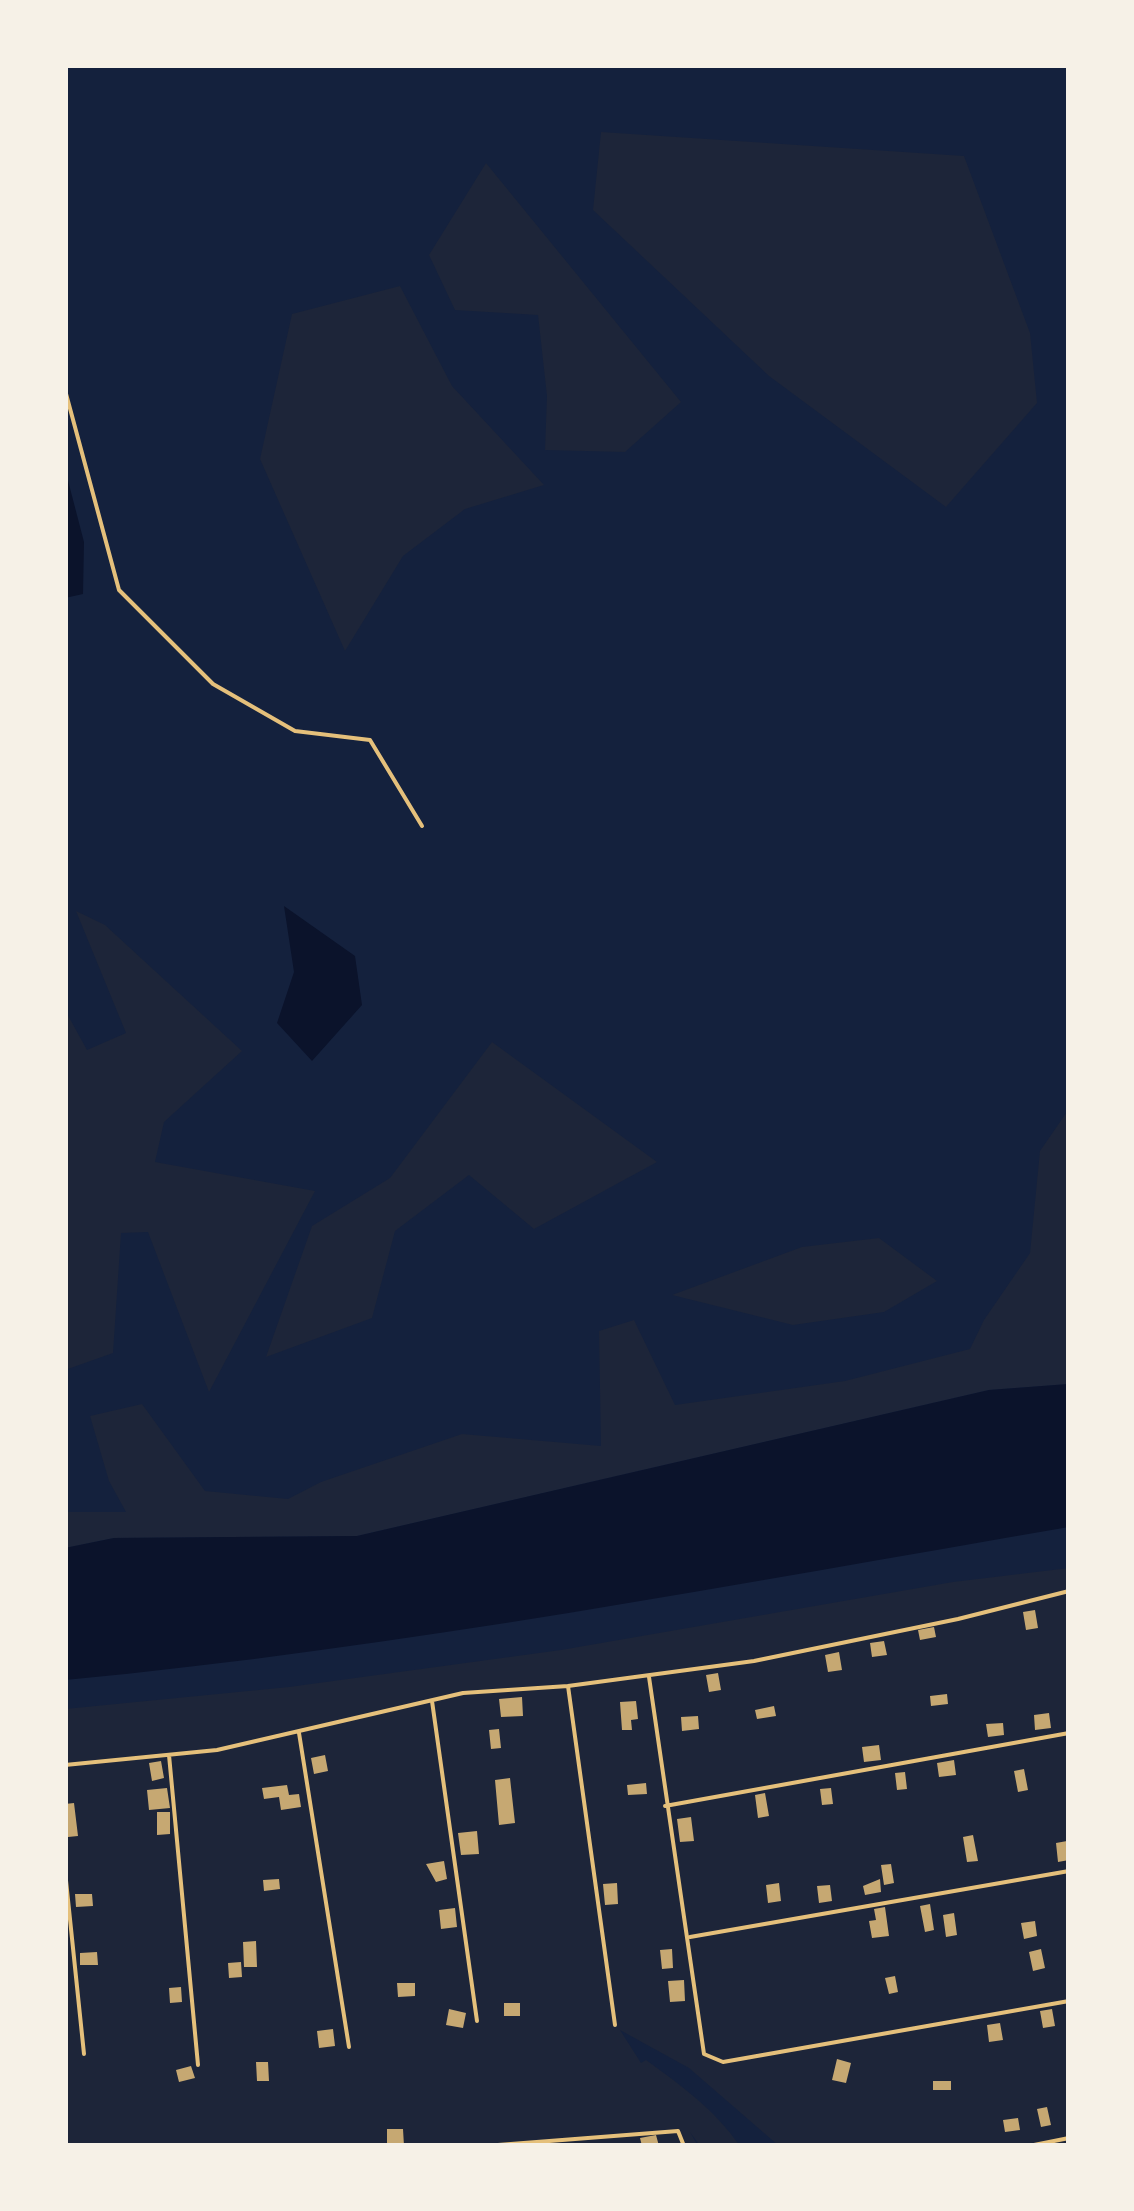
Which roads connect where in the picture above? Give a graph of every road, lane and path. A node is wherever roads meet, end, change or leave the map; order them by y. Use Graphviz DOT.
graph roads {
  1 [pos="65,390"];
  2 [pos="422,826"];
  3 [pos="1069,1591"];
  4 [pos="649,1677"];
  5 [pos="568,1686"];
  6 [pos="432,1701"];
  7 [pos="299,1733"];
  8 [pos="1069,1733"];
  9 [pos="169,1755"];
  10 [pos="65,1765"];
  11 [pos="665,1806"];
  12 [pos="1069,1871"];
  13 [pos="65,1872"];
  14 [pos="688,1938"];
  15 [pos="1069,2001"];
  16 [pos="477,2021"];
  17 [pos="614,2025"];
  18 [pos="348,2047"];
  19 [pos="84,2054"];
  20 [pos="198,2065"];
  21 [pos="1069,2138"];
  22 [pos="485,2146"];
  23 [pos="684,2146"];
  24 [pos="1029,2146"];
  1 -- 2 [label="lane"];
  3 -- 4 [label="lane"];
  4 -- 5 [label="lane"];
  4 -- 11 [label="lane"];
  5 -- 6 [label="lane"];
  5 -- 17 [label="lane"];
  6 -- 7 [label="lane"];
  6 -- 16 [label="lane"];
  7 -- 9 [label="lane"];
  7 -- 18 [label="lane"];
  8 -- 11 [label="lane"];
  9 -- 10 [label="lane"];
  9 -- 20 [label="lane"];
  11 -- 14 [label="lane"];
  12 -- 14 [label="lane"];
  13 -- 19 [label="lane"];
  14 -- 15 [label="lane"];
  21 -- 24 [label="lane"];
  22 -- 23 [label="lane"];
}
